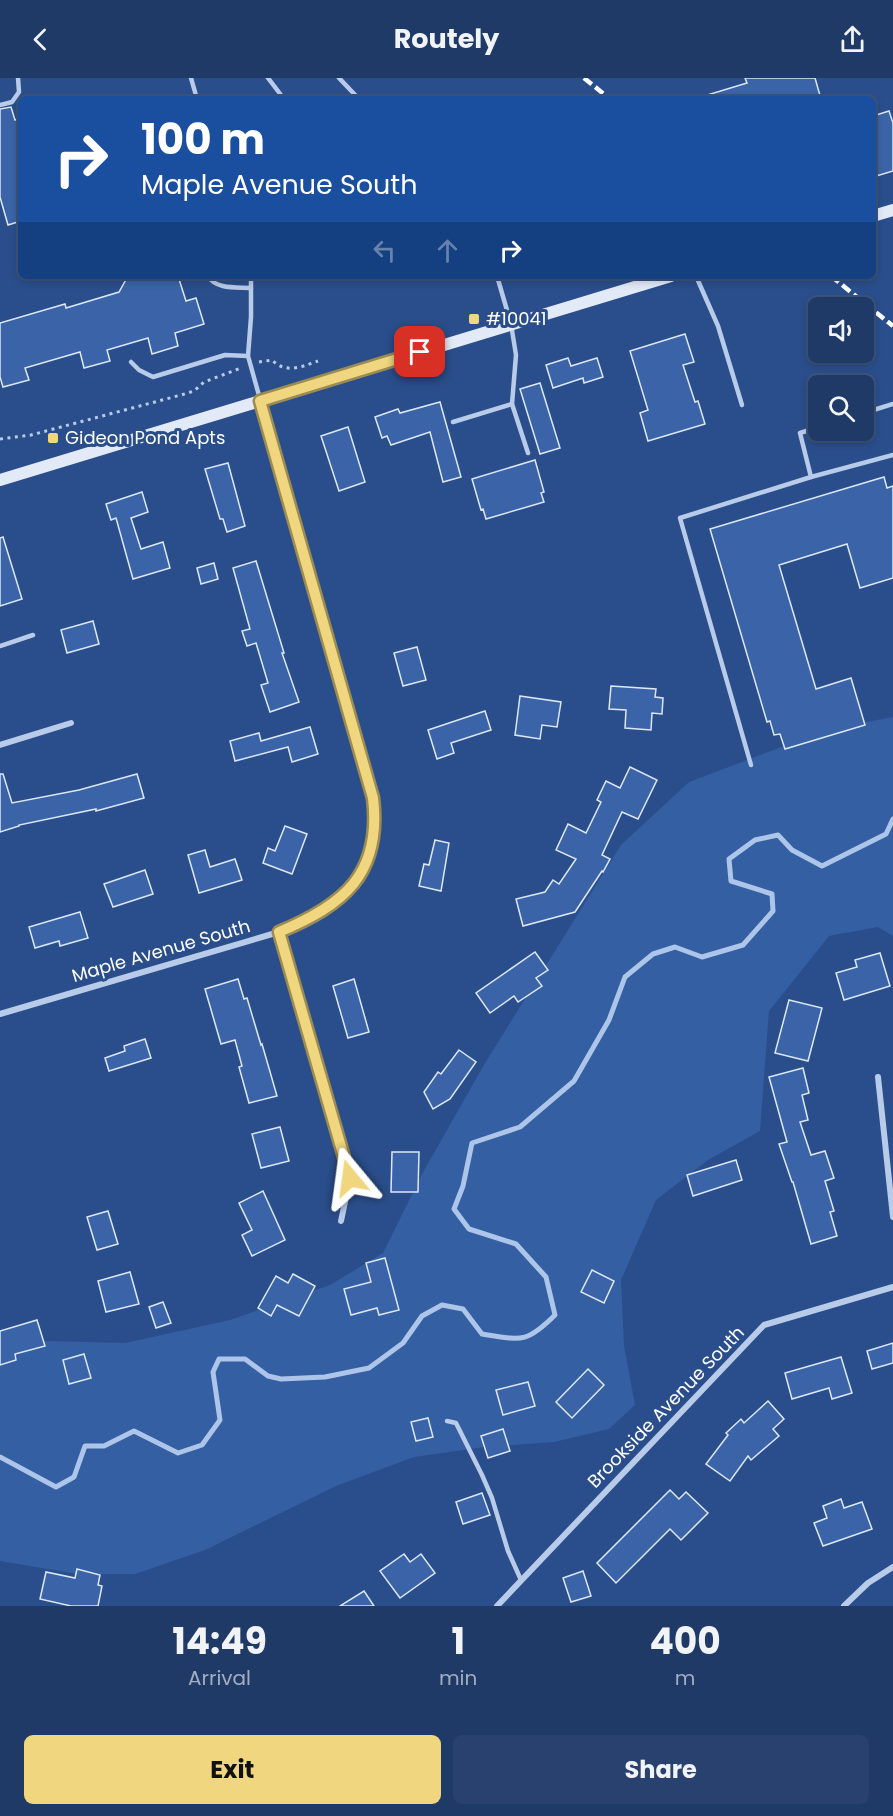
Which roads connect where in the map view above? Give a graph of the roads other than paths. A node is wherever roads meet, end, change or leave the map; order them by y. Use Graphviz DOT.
graph roads {
  1 [pos="18,78"];
  2 [pos="191,78"];
  3 [pos="268,78"];
  4 [pos="339,78"];
  5 [pos="196,96"];
  6 [pos="282,96"];
  7 [pos="356,96"];
  8 [pos="0,105"];
  9 [pos="893,210"];
  10 [pos="876,215"];
  11 [pos="210,279"];
  12 [pos="251,279"];
  13 [pos="498,279"];
  14 [pos="660,279"];
  15 [pos="697,279"];
  16 [pos="251,288"];
  17 [pos="511,324"];
  18 [pos="248,356"];
  19 [pos="131,362"];
  20 [pos="260,401"];
  21 [pos="512,404"];
  22 [pos="893,404"];
  23 [pos="742,405"];
  24 [pos="874,410"];
  25 [pos="453,422"];
  26 [pos="808,430"];
  27 [pos="528,453"];
  28 [pos="893,455"];
  29 [pos="811,477"];
  30 [pos="0,480"];
  31 [pos="33,635"];
  32 [pos="0,646"];
  33 [pos="71,723"];
  34 [pos="0,745"];
  35 [pos="751,765"];
  36 [pos="279,932"];
  37 [pos="0,1014"];
  38 [pos="879,1077"];
  39 [pos="893,1217"];
  40 [pos="341,1221"];
  41 [pos="893,1287"];
  42 [pos="447,1421"];
  43 [pos="893,1567"];
  44 [pos="522,1580"];
  45 [pos="497,1606"];
  46 [pos="844,1606"];
  1 -- 8 [label="lane"];
  2 -- 5 [label="lane"];
  3 -- 6 [label="lane"];
  4 -- 7 [label="lane"];
  9 -- 10 [label="main road"];
  11 -- 16 [label="lane"];
  12 -- 16 [label="lane"];
  13 -- 17 [label="lane"];
  14 -- 17 [label="main road"];
  15 -- 23 [label="lane"];
  16 -- 18 [label="lane"];
  17 -- 20 [label="main road"];
  17 -- 21 [label="lane"];
  18 -- 19 [label="lane"];
  18 -- 20 [label="lane"];
  20 -- 30 [label="main road"];
  20 -- 36 [label="street, Maple Avenue South"];
  21 -- 25 [label="lane"];
  21 -- 27 [label="lane"];
  22 -- 24 [label="lane"];
  26 -- 29 [label="lane"];
  28 -- 29 [label="lane"];
  29 -- 35 [label="lane"];
  31 -- 32 [label="lane"];
  33 -- 34 [label="street"];
  36 -- 37 [label="street, Maple Avenue South"];
  36 -- 40 [label="street"];
  38 -- 39 [label="street"];
  41 -- 44 [label="street, Brookside Avenue South"];
  42 -- 44 [label="lane"];
  43 -- 46 [label="street"];
  44 -- 45 [label="street, Brookside Avenue South"];
}
